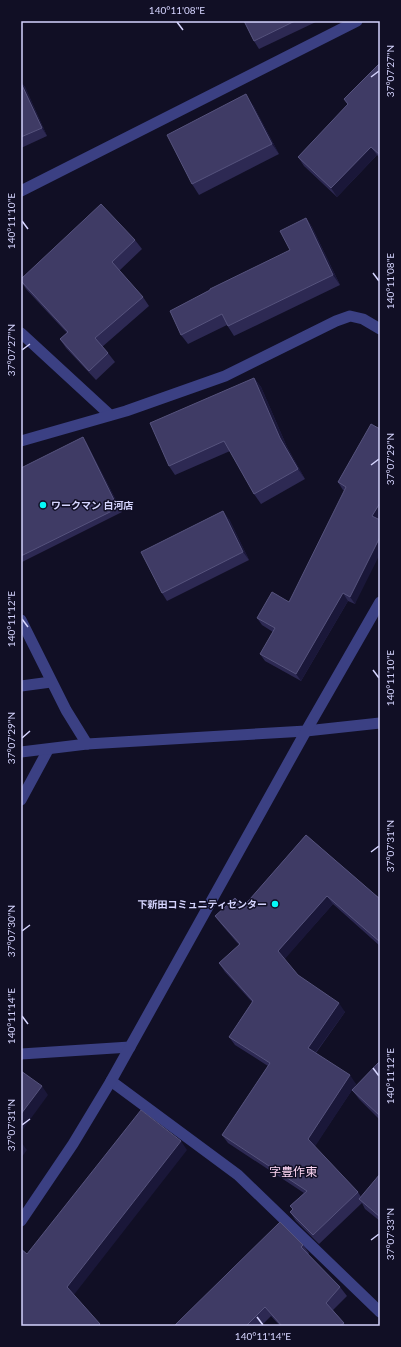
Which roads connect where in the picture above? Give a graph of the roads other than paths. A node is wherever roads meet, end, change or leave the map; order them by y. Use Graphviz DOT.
graph roads {
  1 [pos="357,21"];
  2 [pos="21,191"];
  3 [pos="380,329"];
  4 [pos="21,333"];
  5 [pos="110,416"];
  6 [pos="21,442"];
  7 [pos="380,602"];
  8 [pos="21,620"];
  9 [pos="52,682"];
  10 [pos="21,686"];
  11 [pos="380,723"];
  12 [pos="306,731"];
  13 [pos="87,744"];
  14 [pos="48,750"];
  15 [pos="21,752"];
  16 [pos="21,800"];
  17 [pos="130,1047"];
  18 [pos="21,1054"];
  19 [pos="111,1081"];
  20 [pos="21,1221"];
  21 [pos="380,1312"];
  1 -- 2 [label="street"];
  3 -- 5 [label="street"];
  4 -- 5 [label="street"];
  5 -- 6 [label="street"];
  7 -- 12 [label="street"];
  8 -- 9 [label="street"];
  9 -- 10 [label="street"];
  9 -- 13 [label="street"];
  11 -- 12 [label="street"];
  12 -- 13 [label="street"];
  12 -- 17 [label="street"];
  13 -- 14 [label="street"];
  14 -- 15 [label="street"];
  14 -- 16 [label="street"];
  17 -- 18 [label="street"];
  17 -- 19 [label="street"];
  19 -- 20 [label="street"];
  19 -- 21 [label="street"];
}
